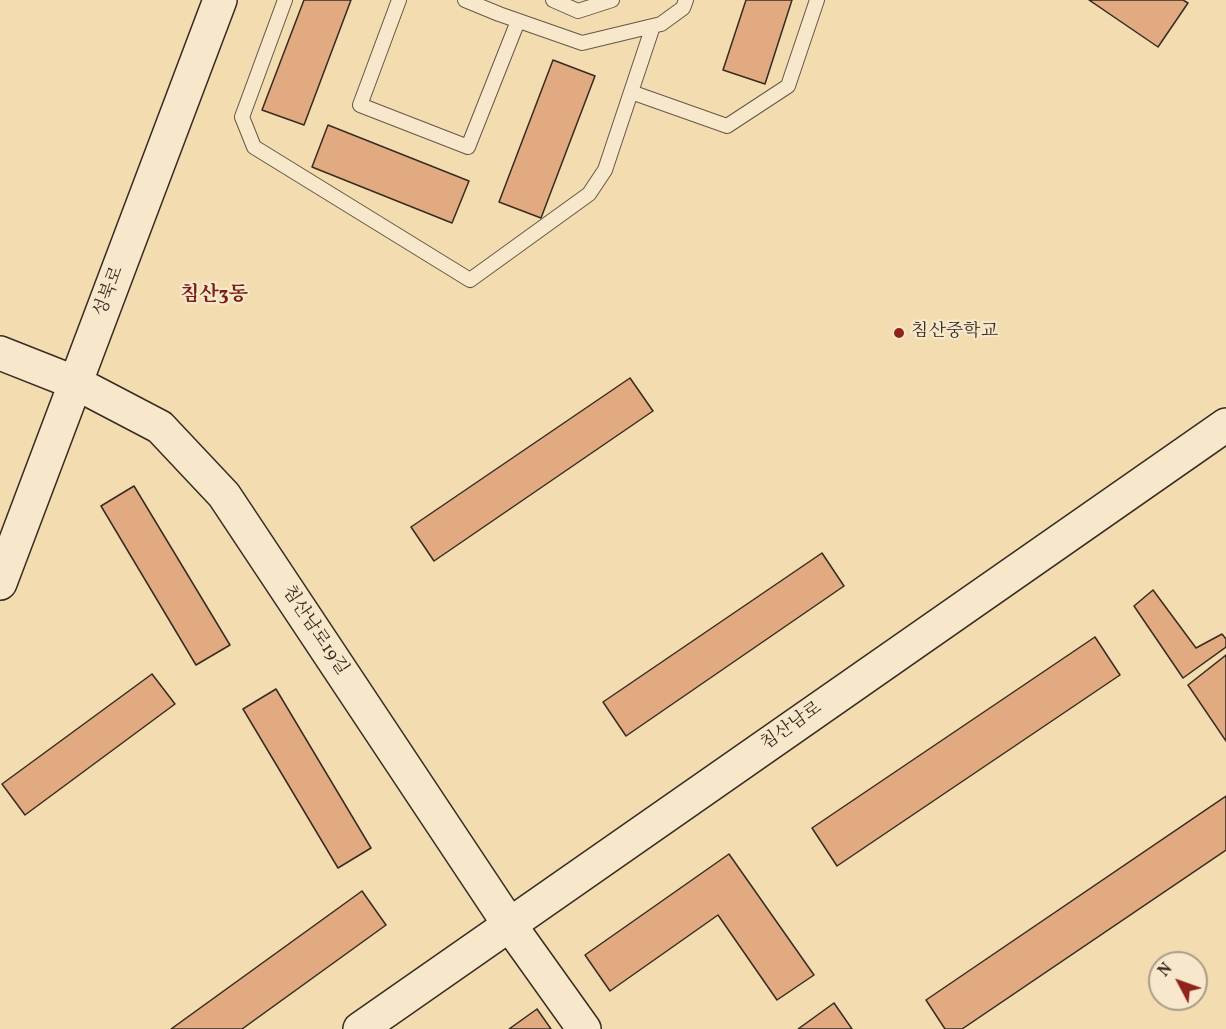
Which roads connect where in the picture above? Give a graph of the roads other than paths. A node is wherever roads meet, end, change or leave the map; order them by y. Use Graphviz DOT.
graph roads {
  1 [pos="220,0"];
  2 [pos="285,0"];
  3 [pos="399,0"];
  4 [pos="465,0"];
  5 [pos="553,0"];
  6 [pos="612,0"];
  7 [pos="686,0"];
  8 [pos="817,0"];
  9 [pos="518,21"];
  10 [pos="653,26"];
  11 [pos="631,92"];
  12 [pos="0,353"];
  13 [pos="76,383"];
  14 [pos="1226,425"];
  15 [pos="0,583"];
  16 [pos="509,924"];
  17 [pos="360,1029"];
  18 [pos="584,1029"];
  1 -- 13 [label="main road, 성북로"];
  2 -- 11 [label="lane"];
  3 -- 9 [label="lane"];
  4 -- 9 [label="lane"];
  5 -- 6 [label="lane"];
  7 -- 10 [label="lane"];
  8 -- 11 [label="lane"];
  9 -- 10 [label="lane"];
  10 -- 11 [label="lane"];
  12 -- 13 [label="main road, 침산남로19길"];
  13 -- 15 [label="main road, 성북로"];
  13 -- 16 [label="main road, 침산남로19길"];
  14 -- 16 [label="main road, 침산남로"];
  16 -- 17 [label="main road, 침산남로"];
  16 -- 18 [label="main road, 침산남로19길"];
}
